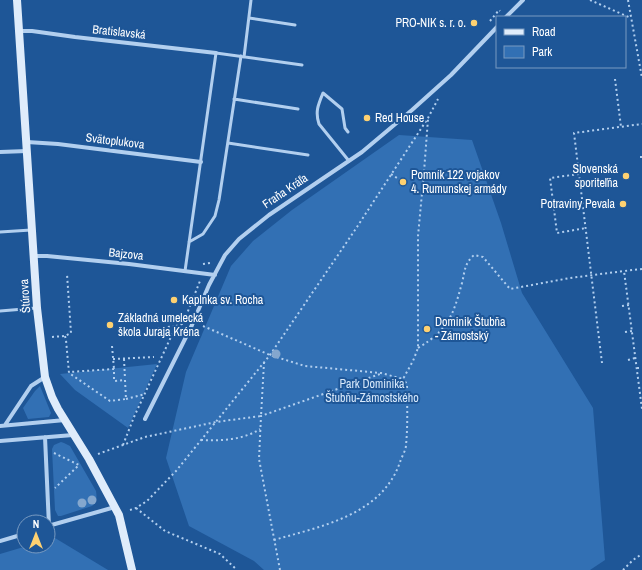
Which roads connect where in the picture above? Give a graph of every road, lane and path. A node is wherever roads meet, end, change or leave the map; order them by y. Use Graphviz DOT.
graph roads {
  1 [pos="17,0"];
  2 [pos="251,0"];
  3 [pos="523,0"];
  4 [pos="590,0"];
  5 [pos="628,0"];
  6 [pos="507,16"];
  7 [pos="248,18"];
  8 [pos="632,18"];
  9 [pos="295,25"];
  10 [pos="496,28"];
  11 [pos="19,31"];
  12 [pos="216,53"];
  13 [pos="242,57"];
  14 [pos="302,65"];
  15 [pos="642,78"];
  16 [pos="615,79"];
  17 [pos="441,93"];
  18 [pos="234,100"];
  19 [pos="298,109"];
  20 [pos="428,118"];
  21 [pos="642,124"];
  22 [pos="621,127"];
  23 [pos="348,132"];
  24 [pos="27,142"];
  25 [pos="228,142"];
  26 [pos="0,152"];
  27 [pos="28,152"];
  28 [pos="308,155"];
  29 [pos="349,161"];
  30 [pos="201,162"];
  31 [pos="391,174"];
  32 [pos="579,174"];
  33 [pos="403,182"];
  34 [pos="586,228"];
  35 [pos="32,230"];
  36 [pos="0,232"];
  37 [pos="189,242"];
  38 [pos="35,256"];
  39 [pos="642,269"];
  40 [pos="184,271"];
  41 [pos="624,271"];
  42 [pos="67,274"];
  43 [pos="215,275"];
  44 [pos="591,275"];
  45 [pos="629,305"];
  46 [pos="622,306"];
  47 [pos="38,308"];
  48 [pos="0,311"];
  49 [pos="176,326"];
  50 [pos="203,326"];
  51 [pos="153,328"];
  52 [pos="632,331"];
  53 [pos="625,332"];
  54 [pos="65,336"];
  55 [pos="52,338"];
  56 [pos="112,346"];
  57 [pos="418,348"];
  58 [pos="270,355"];
  59 [pos="154,357"];
  60 [pos="636,358"];
  61 [pos="113,359"];
  62 [pos="124,359"];
  63 [pos="628,360"];
  64 [pos="264,362"];
  65 [pos="602,363"];
  66 [pos="637,368"];
  67 [pos="642,368"];
  68 [pos="114,369"];
  69 [pos="69,372"];
  70 [pos="381,374"];
  71 [pos="45,377"];
  72 [pos="403,379"];
  73 [pos="125,380"];
  74 [pos="641,387"];
  75 [pos="145,394"];
  76 [pos="126,400"];
  77 [pos="642,410"];
  78 [pos="261,416"];
  79 [pos="134,417"];
  80 [pos="144,419"];
  81 [pos="65,420"];
  82 [pos="216,422"];
  83 [pos="5,425"];
  84 [pos="0,426"];
  85 [pos="261,429"];
  86 [pos="73,435"];
  87 [pos="45,437"];
  88 [pos="202,440"];
  89 [pos="0,441"];
  90 [pos="123,445"];
  91 [pos="51,452"];
  92 [pos="95,455"];
  93 [pos="48,494"];
  94 [pos="115,507"];
  95 [pos="136,508"];
  96 [pos="130,510"];
  97 [pos="49,514"];
  98 [pos="56,524"];
  99 [pos="16,536"];
  100 [pos="274,540"];
  101 [pos="0,541"];
  102 [pos="642,554"];
  103 [pos="132,570"];
  104 [pos="237,570"];
  105 [pos="280,570"];
  106 [pos="623,570"];
  1 -- 11 [label="main road, Štúrova"];
  2 -- 7 [label="lane"];
  3 -- 6 [label="street"];
  4 -- 8 [label="path"];
  5 -- 8 [label="path"];
  7 -- 9 [label="lane"];
  7 -- 13 [label="lane"];
  8 -- 15 [label="path"];
  10 -- 29 [label="street, Fraňa Kráľa"];
  11 -- 12 [label="street, Bratislavská"];
  11 -- 24 [label="main road, Štúrova"];
  12 -- 13 [label="lane"];
  12 -- 30 [label="lane"];
  13 -- 14 [label="lane"];
  13 -- 18 [label="lane"];
  16 -- 22 [label="path"];
  17 -- 20 [label="path"];
  18 -- 19 [label="lane"];
  18 -- 25 [label="lane"];
  20 -- 31 [label="path"];
  20 -- 57 [label="path"];
  21 -- 22 [label="path"];
  22 -- 32 [label="path"];
  23 -- 29 [label="lane"];
  24 -- 27 [label="main road, Štúrova"];
  24 -- 30 [label="street, Svätoplukova"];
  25 -- 28 [label="lane"];
  25 -- 37 [label="lane"];
  26 -- 27 [label="street"];
  27 -- 35 [label="main road, Štúrova"];
  29 -- 43 [label="street, Fraňa Kráľa"];
  30 -- 37 [label="lane"];
  31 -- 33 [label="path"];
  31 -- 58 [label="path"];
  32 -- 34 [label="path"];
  32 -- 34 [label="path"];
  34 -- 44 [label="path"];
  35 -- 36 [label="lane"];
  35 -- 38 [label="main road, Štúrova"];
  37 -- 40 [label="lane"];
  38 -- 40 [label="street, Bajzova"];
  38 -- 47 [label="main road, Štúrova"];
  39 -- 41 [label="path"];
  40 -- 43 [label="street, Bajzova"];
  41 -- 44 [label="path"];
  41 -- 45 [label="path"];
  42 -- 54 [label="path"];
  43 -- 80 [label="street, Fraňa Kráľa"];
  44 -- 57 [label="path"];
  44 -- 65 [label="path"];
  45 -- 46 [label="path"];
  45 -- 52 [label="path"];
  47 -- 48 [label="lane"];
  47 -- 71 [label="main road, Štúrova"];
  49 -- 51 [label="path"];
  50 -- 58 [label="path"];
  52 -- 53 [label="path"];
  52 -- 60 [label="path"];
  54 -- 55 [label="path"];
  54 -- 69 [label="path"];
  56 -- 61 [label="path"];
  57 -- 72 [label="path"];
  58 -- 64 [label="path"];
  58 -- 70 [label="path"];
  59 -- 62 [label="path"];
  60 -- 63 [label="path"];
  60 -- 66 [label="path"];
  61 -- 62 [label="path"];
  61 -- 68 [label="path"];
  62 -- 73 [label="path"];
  64 -- 78 [label="path"];
  64 -- 82 [label="path"];
  66 -- 67 [label="path"];
  66 -- 74 [label="path"];
  68 -- 69 [label="path"];
  68 -- 73 [label="path"];
  69 -- 76 [label="path"];
  70 -- 72 [label="path"];
  70 -- 78 [label="path"];
  71 -- 81 [label="main road, Štúrova"];
  71 -- 83 [label="street"];
  72 -- 100 [label="path"];
  73 -- 76 [label="path"];
  74 -- 77 [label="path"];
  75 -- 76 [label="path"];
  78 -- 82 [label="path"];
  78 -- 85 [label="path"];
  79 -- 90 [label="path"];
  81 -- 83 [label="street"];
  81 -- 86 [label="main road, Štúrova"];
  82 -- 88 [label="path"];
  82 -- 90 [label="path"];
  83 -- 84 [label="street"];
  85 -- 88 [label="path"];
  85 -- 100 [label="path"];
  86 -- 87 [label="street"];
  86 -- 94 [label="main road, Štúrova"];
  87 -- 89 [label="street"];
  87 -- 93 [label="street"];
  88 -- 95 [label="path"];
  90 -- 92 [label="path"];
  91 -- 93 [label="path"];
  93 -- 97 [label="street"];
  94 -- 98 [label="street"];
  94 -- 103 [label="main road, Štúrova"];
  95 -- 96 [label="path"];
  95 -- 104 [label="path"];
  99 -- 101 [label="street"];
  100 -- 105 [label="path"];
  102 -- 106 [label="path"];
}
